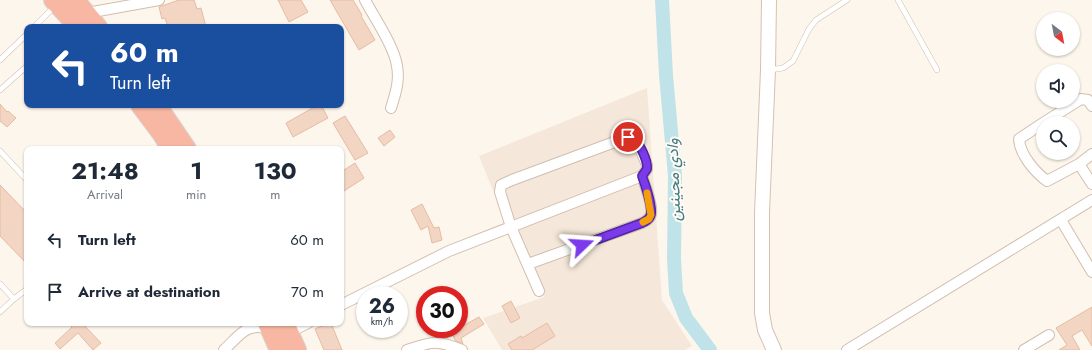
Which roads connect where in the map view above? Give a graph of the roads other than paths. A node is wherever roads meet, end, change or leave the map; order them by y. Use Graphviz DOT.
graph roads {
  1 [pos="75,0"];
  2 [pos="159,0"];
  3 [pos="365,0"];
  4 [pos="769,0"];
  5 [pos="847,0"];
  6 [pos="898,0"];
  7 [pos="56,2"];
  8 [pos="81,22"];
  9 [pos="37,24"];
  10 [pos="24,37"];
  11 [pos="0,60"];
  12 [pos="24,69"];
  13 [pos="768,70"];
  14 [pos="937,70"];
  15 [pos="0,90"];
  16 [pos="1092,106"];
  17 [pos="142,108"];
  18 [pos="159,108"];
  19 [pos="391,108"];
  20 [pos="1054,116"];
  21 [pos="1036,128"];
  22 [pos="169,146"];
  23 [pos="185,146"];
  24 [pos="0,151"];
  25 [pos="1092,154"];
  26 [pos="1079,164"];
  27 [pos="642,176"];
  28 [pos="24,177"];
  29 [pos="1092,184"];
  30 [pos="1092,200"];
  31 [pos="1061,220"];
  32 [pos="511,227"];
  33 [pos="528,264"];
  34 [pos="1092,272"];
  35 [pos="0,284"];
  36 [pos="24,291"];
  37 [pos="540,291"];
  38 [pos="14,299"];
  39 [pos="344,304"];
  40 [pos="0,312"];
  41 [pos="247,326"];
  42 [pos="278,327"];
  43 [pos="1049,335"];
  44 [pos="224,350"];
  45 [pos="280,350"];
  46 [pos="297,350"];
  47 [pos="407,350"];
  48 [pos="462,350"];
  49 [pos="774,350"];
  50 [pos="847,350"];
  51 [pos="1024,350"];
  1 -- 8 [label="highway"];
  2 -- 8 [label="street"];
  3 -- 19 [label="street"];
  4 -- 13 [label="street"];
  5 -- 13 [label="lane"];
  6 -- 14 [label="lane"];
  7 -- 8 [label="highway"];
  7 -- 9 [label="lane"];
  10 -- 11 [label="lane"];
  12 -- 15 [label="lane"];
  13 -- 49 [label="street"];
  16 -- 20 [label="street"];
  17 -- 22 [label="highway"];
  18 -- 23 [label="highway"];
  21 -- 26 [label="street"];
  24 -- 28 [label="lane"];
  25 -- 26 [label="street"];
  26 -- 29 [label="street"];
  27 -- 32 [label="street"];
  27 -- 32 [label="street"];
  27 -- 33 [label="street"];
  30 -- 31 [label="street"];
  31 -- 34 [label="street"];
  31 -- 50 [label="street"];
  32 -- 33 [label="street"];
  32 -- 39 [label="street"];
  33 -- 37 [label="street"];
  35 -- 38 [label="lane"];
  36 -- 38 [label="lane"];
  38 -- 40 [label="lane"];
  41 -- 42 [label="street"];
  41 -- 44 [label="street"];
  42 -- 45 [label="highway"];
  42 -- 46 [label="highway"];
  43 -- 51 [label="street"];
  47 -- 48 [label="street"];
}
